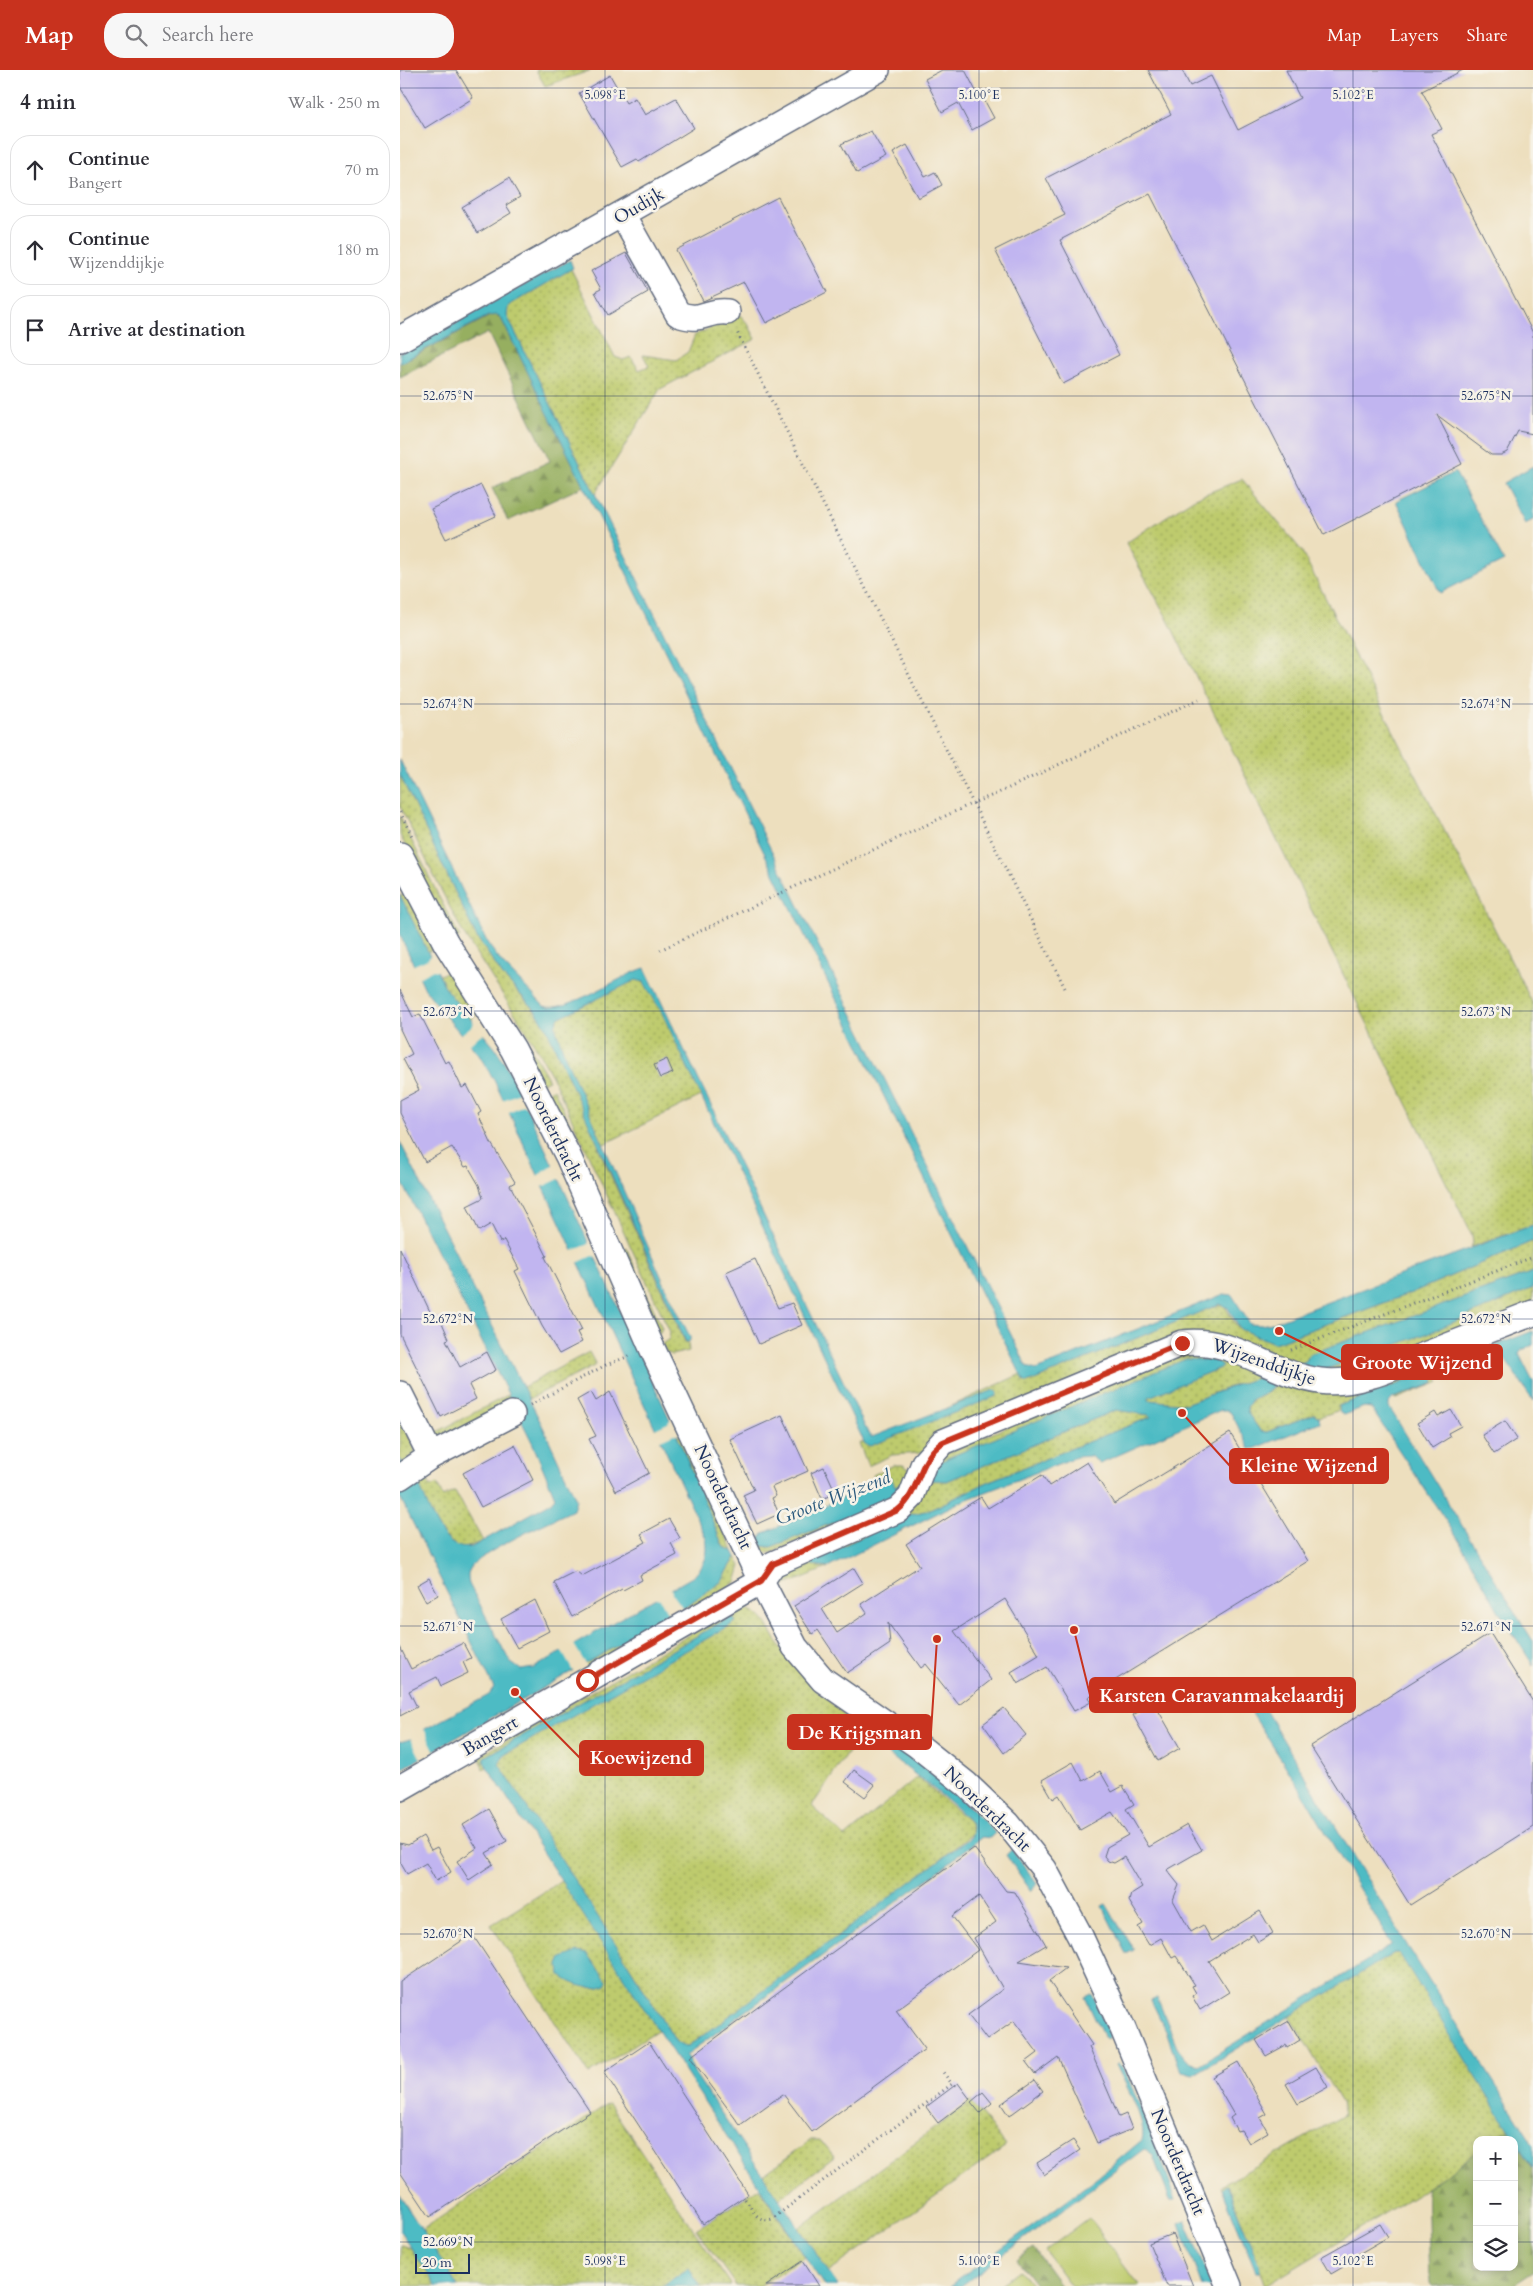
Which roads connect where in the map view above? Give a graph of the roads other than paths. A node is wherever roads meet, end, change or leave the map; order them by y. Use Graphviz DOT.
graph roads {
  1 [pos="877,70"];
  2 [pos="623,216"];
  3 [pos="727,312"];
  4 [pos="400,339"];
  5 [pos="400,855"];
  6 [pos="1533,1313"];
  7 [pos="400,1394"];
  8 [pos="512,1414"];
  9 [pos="432,1456"];
  10 [pos="406,1475"];
  11 [pos="761,1581"];
  12 [pos="400,1788"];
  13 [pos="1229,2286"];
  1 -- 2 [label="street, Oudijk"];
  2 -- 3 [label="street"];
  2 -- 4 [label="street, Oudijk"];
  5 -- 11 [label="street, Noorderdracht"];
  6 -- 11 [label="street, Wijzenddijkje"];
  7 -- 9 [label="street"];
  8 -- 9 [label="street"];
  9 -- 10 [label="street"];
  11 -- 12 [label="street, Bangert"];
  11 -- 13 [label="street, Noorderdracht"];
}
